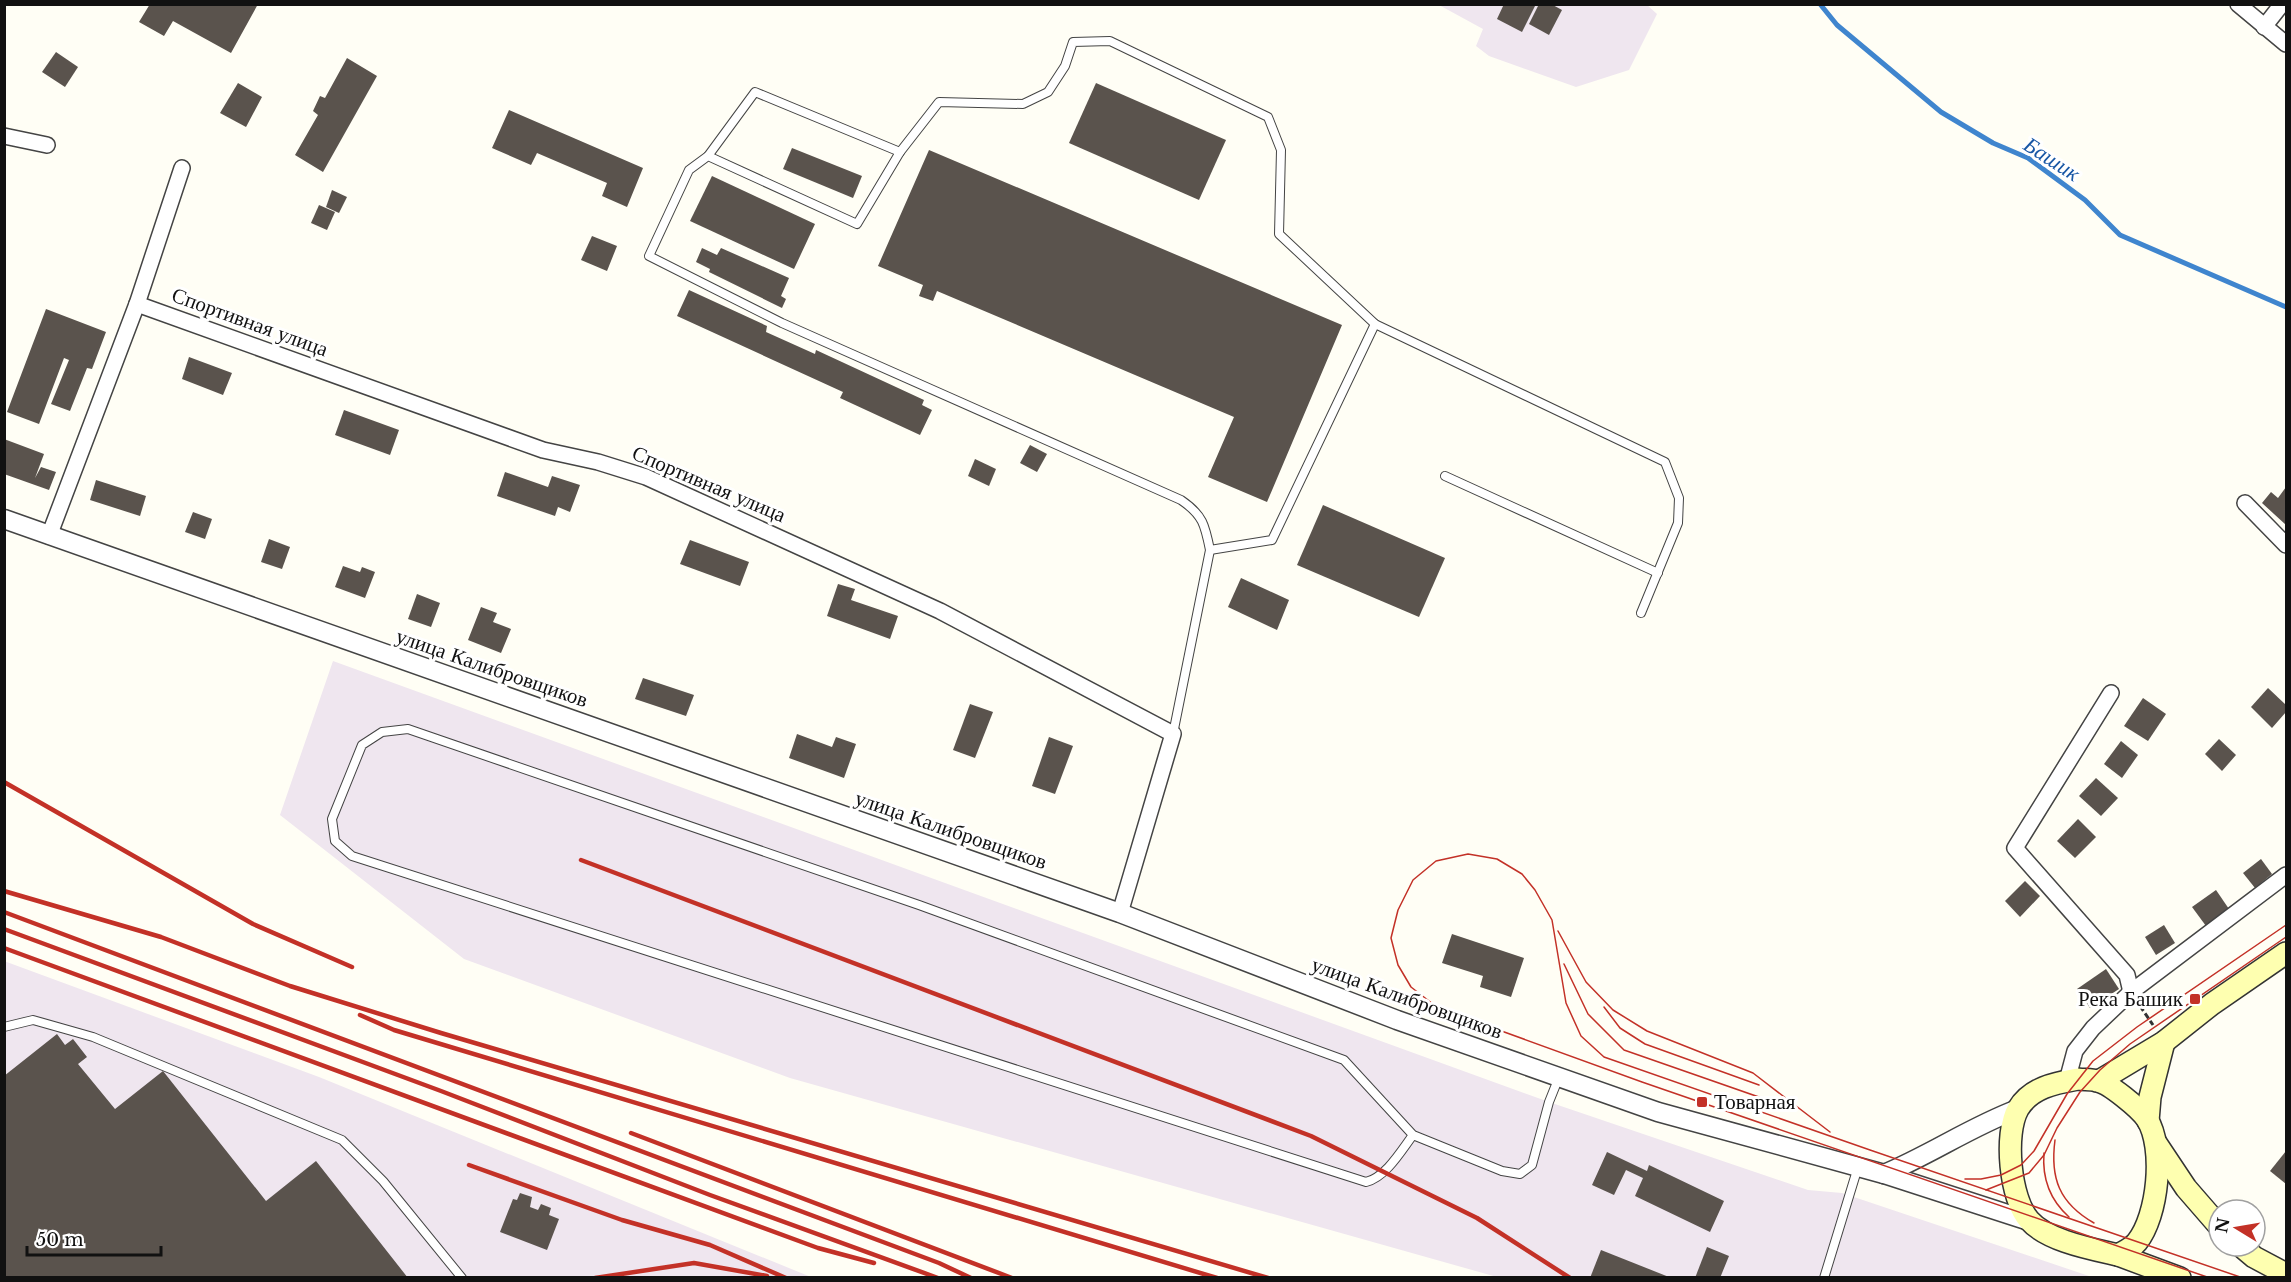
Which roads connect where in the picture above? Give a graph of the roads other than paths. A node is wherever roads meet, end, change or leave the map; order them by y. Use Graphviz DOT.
graph roads {
  1 [pos="2238,4"];
  2 [pos="2282,4"];
  3 [pos="2264,27"];
  4 [pos="2286,44"];
  5 [pos="4,136"];
  6 [pos="47,146"];
  7 [pos="900,152"];
  8 [pos="708,156"];
  9 [pos="182,168"];
  10 [pos="137,304"];
  11 [pos="1376,324"];
  12 [pos="1445,476"];
  13 [pos="2245,503"];
  14 [pos="4,519"];
  15 [pos="49,536"];
  16 [pos="2286,545"];
  17 [pos="1210,549"];
  18 [pos="1658,573"];
  19 [pos="1641,614"];
  20 [pos="2111,693"];
  21 [pos="1173,734"];
  22 [pos="2286,875"];
  23 [pos="1120,913"];
  24 [pos="2286,953"];
  25 [pos="2131,992"];
  26 [pos="4,1027"];
  27 [pos="2164,1042"];
  28 [pos="1559,1077"];
  29 [pos="2067,1081"];
  30 [pos="2099,1081"];
  31 [pos="2018,1109"];
  32 [pos="2148,1121"];
  33 [pos="1413,1135"];
  34 [pos="2155,1142"];
  35 [pos="1858,1167"];
  36 [pos="1884,1174"];
  37 [pos="2207,1212"];
  38 [pos="2029,1221"];
  39 [pos="2118,1255"];
  40 [pos="2256,1258"];
  41 [pos="2286,1274"];
  42 [pos="462,1278"];
  43 [pos="1824,1278"];
  44 [pos="2180,1278"];
  1 -- 3 [label="street"];
  2 -- 3 [label="street"];
  3 -- 4 [label="street"];
  5 -- 6 [label="street"];
  7 -- 8 [label="lane"];
  7 -- 8 [label="lane"];
  7 -- 11 [label="lane"];
  8 -- 17 [label="lane"];
  9 -- 10 [label="street"];
  10 -- 15 [label="street"];
  10 -- 21 [label="street, Спортивная улица"];
  11 -- 17 [label="lane"];
  11 -- 18 [label="lane"];
  12 -- 18 [label="lane"];
  13 -- 16 [label="street"];
  14 -- 15 [label="street, улица Калибровщиков"];
  15 -- 23 [label="street, улица Калибровщиков"];
  17 -- 21 [label="lane"];
  18 -- 19 [label="lane"];
  20 -- 25 [label="street"];
  21 -- 23 [label="street"];
  22 -- 25 [label="street"];
  23 -- 28 [label="street, улица Калибровщиков"];
  24 -- 27 [label="main road"];
  25 -- 29 [label="street"];
  26 -- 42 [label="lane"];
  27 -- 30 [label="main road"];
  27 -- 32 [label="main road"];
  28 -- 33 [label="lane"];
  28 -- 35 [label="street, улица Калибровщиков"];
  29 -- 30 [label="main road"];
  29 -- 31 [label="main road"];
  30 -- 32 [label="main road"];
  31 -- 36 [label="street"];
  31 -- 38 [label="main road"];
  32 -- 34 [label="main road"];
  33 -- 33 [label="lane"];
  34 -- 37 [label="main road"];
  34 -- 39 [label="main road"];
  35 -- 36 [label="street, улица Калибровщиков"];
  35 -- 43 [label="lane"];
  36 -- 38 [label="street, улица Калибровщиков"];
  38 -- 39 [label="main road"];
  39 -- 44 [label="main road"];
  40 -- 41 [label="main road"];
}
